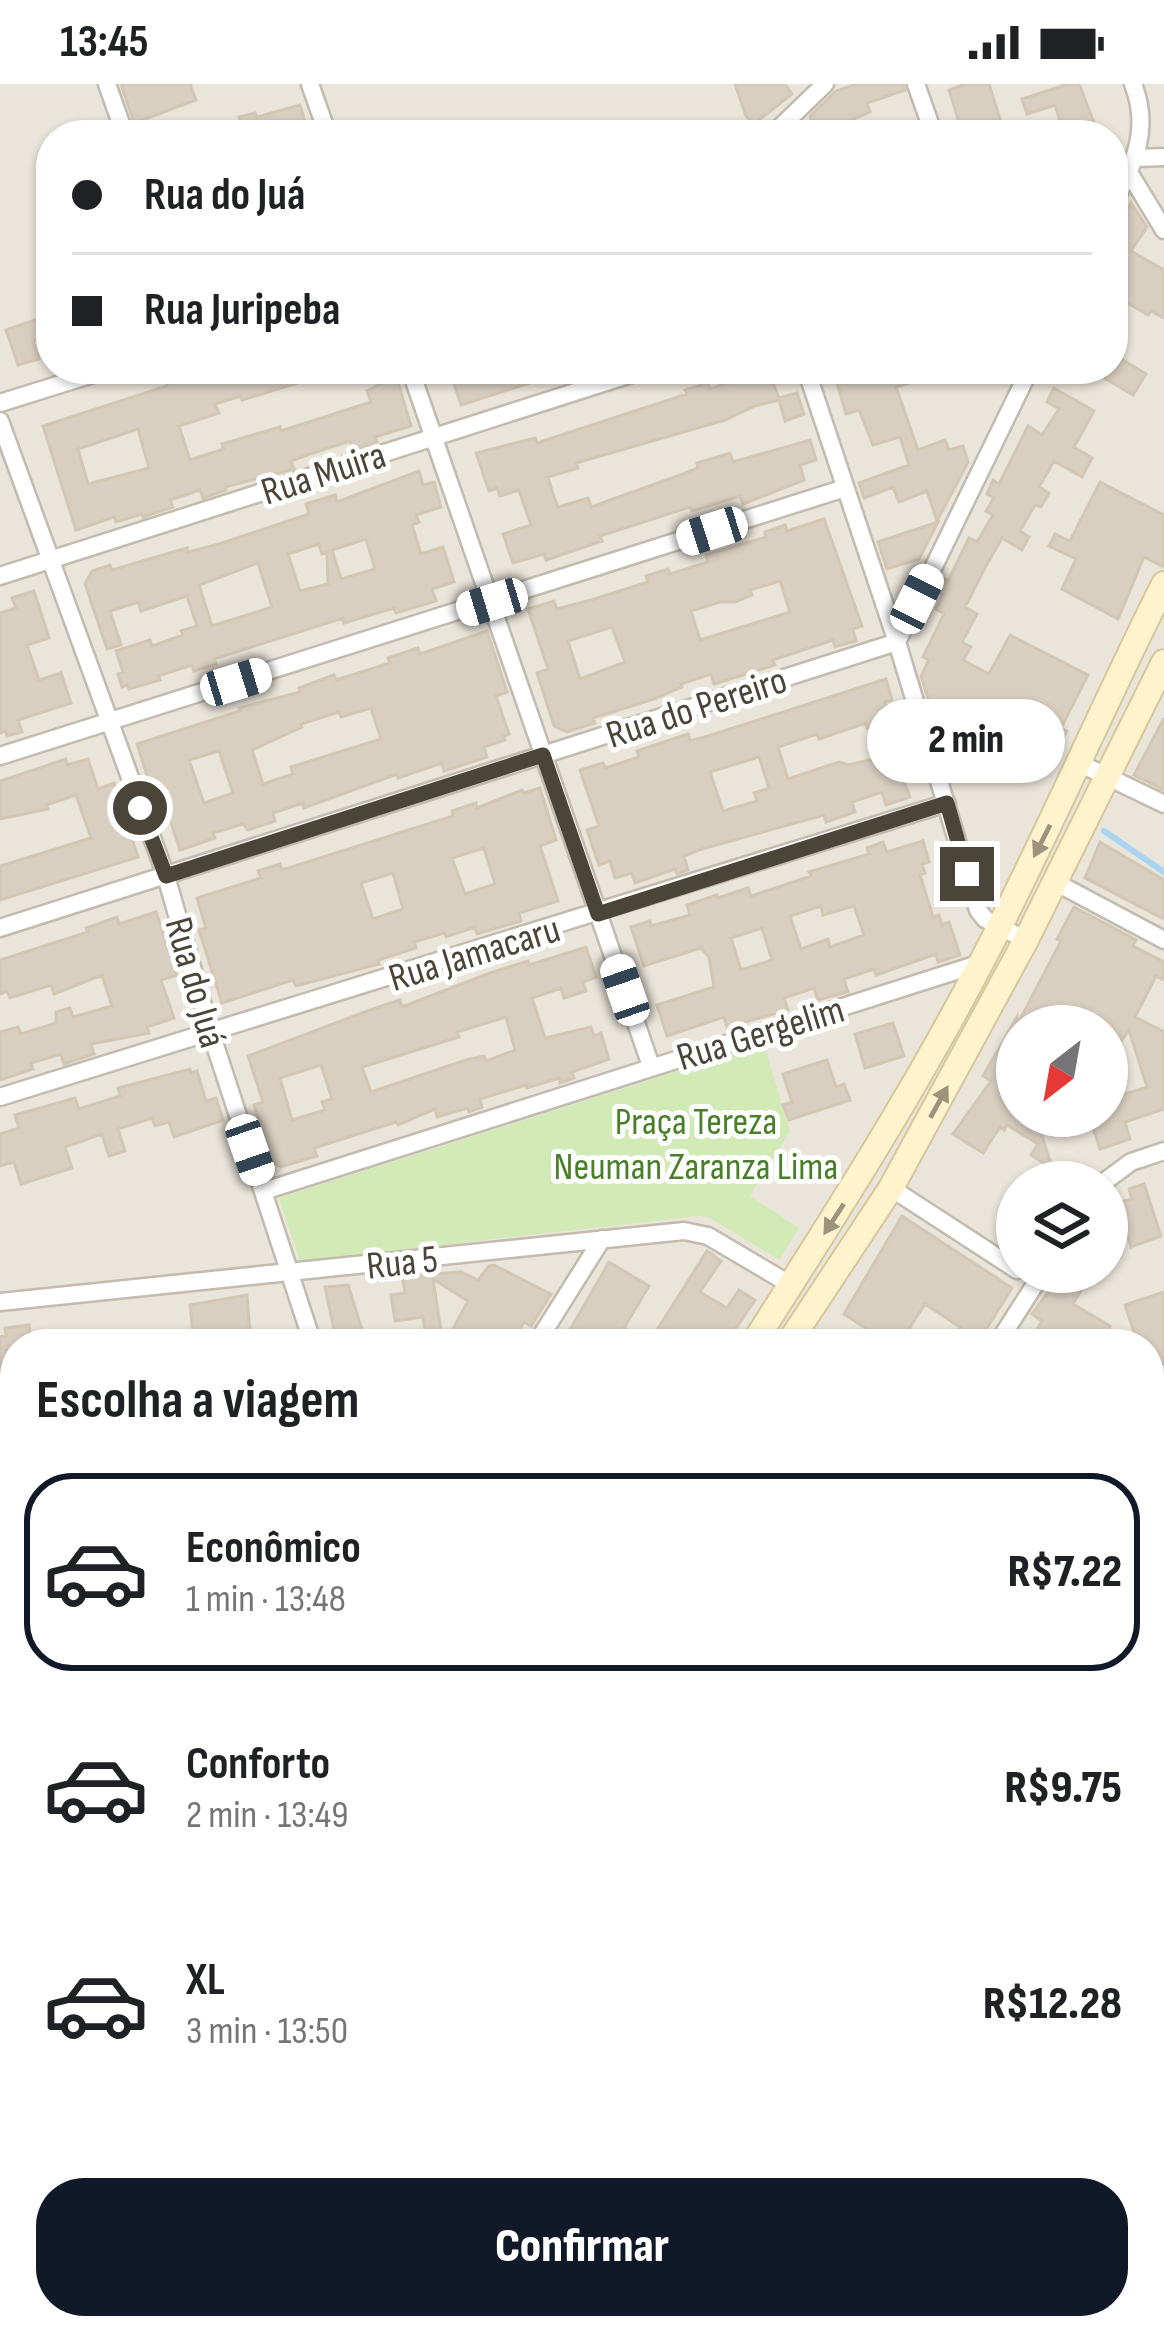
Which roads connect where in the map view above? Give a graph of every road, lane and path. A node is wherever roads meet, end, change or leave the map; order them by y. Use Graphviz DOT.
graph roads {
  1 [pos="107,84"];
  2 [pos="310,84"];
  3 [pos="916,84"];
  4 [pos="1133,84"];
  5 [pos="814,88"];
  6 [pos="120,120"];
  7 [pos="323,120"];
  8 [pos="785,120"];
  9 [pos="929,120"];
  10 [pos="1164,157"];
  11 [pos="1132,166"];
  12 [pos="1128,174"];
  13 [pos="1164,230"];
  14 [pos="61,384"];
  15 [pos="415,384"];
  16 [pos="600,384"];
  17 [pos="811,384"];
  18 [pos="1018,384"];
  19 [pos="0,403"];
  20 [pos="0,421"];
  21 [pos="434,437"];
  22 [pos="845,488"];
  23 [pos="50,560"];
  24 [pos="0,576"];
  25 [pos="1164,584"];
  26 [pos="492,602"];
  27 [pos="897,642"];
  28 [pos="1164,662"];
  29 [pos="1099,714"];
  30 [pos="108,721"];
  31 [pos="1130,730"];
  32 [pos="543,755"];
  33 [pos="0,756"];
  34 [pos="1081,764"];
  35 [pos="1109,778"];
  36 [pos="947,803"];
  37 [pos="1164,804"];
  38 [pos="166,876"];
  39 [pos="1055,881"];
  40 [pos="598,914"];
  41 [pos="1000,926"];
  42 [pos="0,928"];
  43 [pos="1026,940"];
  44 [pos="1164,940"];
  45 [pos="981,963"];
  46 [pos="210,1030"];
  47 [pos="651,1066"];
  48 [pos="0,1097"];
  49 [pos="1164,1151"];
  50 [pos="1128,1164"];
  51 [pos="891,1188"];
  52 [pos="264,1190"];
  53 [pos="602,1239"];
  54 [pos="996,1257"];
  55 [pos="291,1273"];
  56 [pos="791,1285"];
  57 [pos="1030,1293"];
  58 [pos="0,1302"];
  59 [pos="309,1329"];
  60 [pos="545,1329"];
  61 [pos="763,1329"];
  62 [pos="798,1329"];
  63 [pos="1007,1329"];
  1 -- 6 [label="street"];
  2 -- 7 [label="street"];
  3 -- 9 [label="street"];
  4 -- 11 [label="street"];
  5 -- 8 [label="street"];
  10 -- 11 [label="street"];
  11 -- 12 [label="street"];
  11 -- 13 [label="street"];
  14 -- 19 [label="street"];
  15 -- 21 [label="street"];
  16 -- 21 [label="street, Rua Muira"];
  17 -- 22 [label="street"];
  18 -- 27 [label="street"];
  20 -- 23 [label="street, Rua do Juá"];
  21 -- 23 [label="street, Rua Muira"];
  21 -- 26 [label="street"];
  22 -- 26 [label="street"];
  22 -- 27 [label="street"];
  23 -- 24 [label="street, Rua Muira"];
  23 -- 30 [label="street, Rua do Juá"];
  25 -- 29 [label="main road"];
  26 -- 30 [label="street"];
  26 -- 32 [label="street"];
  27 -- 32 [label="street, Rua do Pereiro"];
  27 -- 36 [label="street"];
  28 -- 31 [label="main road"];
  29 -- 31 [label="main road"];
  29 -- 34 [label="main road"];
  30 -- 33 [label="street"];
  30 -- 38 [label="street, Rua do Juá"];
  31 -- 35 [label="main road"];
  32 -- 38 [label="street, Rua do Pereiro"];
  32 -- 40 [label="street"];
  34 -- 35 [label="street"];
  34 -- 41 [label="main road, one-way"];
  35 -- 37 [label="street"];
  35 -- 39 [label="main road"];
  36 -- 40 [label="street, Rua Jamacaru"];
  36 -- 41 [label="street"];
  38 -- 42 [label="street, Rua do Pereiro"];
  38 -- 46 [label="street, Rua do Juá"];
  39 -- 43 [label="main road"];
  39 -- 44 [label="street"];
  40 -- 46 [label="street, Rua Jamacaru"];
  40 -- 47 [label="street"];
  41 -- 43 [label="street"];
  41 -- 45 [label="main road"];
  51 -- 43 [label="main road, one-way"];
  45 -- 47 [label="street, Rua Gergelim"];
  45 -- 56 [label="main road, one-way"];
  46 -- 48 [label="street, Rua Jamacaru"];
  46 -- 52 [label="street, Rua do Juá"];
  47 -- 52 [label="street, Rua Gergelim"];
  49 -- 50 [label="street"];
  51 -- 54 [label="street"];
  51 -- 62 [label="main road"];
  52 -- 55 [label="street, Rua do Juá"];
  53 -- 55 [label="street, Rua 5"];
  53 -- 56 [label="street, Rua 5"];
  53 -- 60 [label="street"];
  55 -- 58 [label="street, Rua 5"];
  55 -- 59 [label="street, Rua do Juá"];
  56 -- 61 [label="main road"];
  57 -- 63 [label="street"];
}
